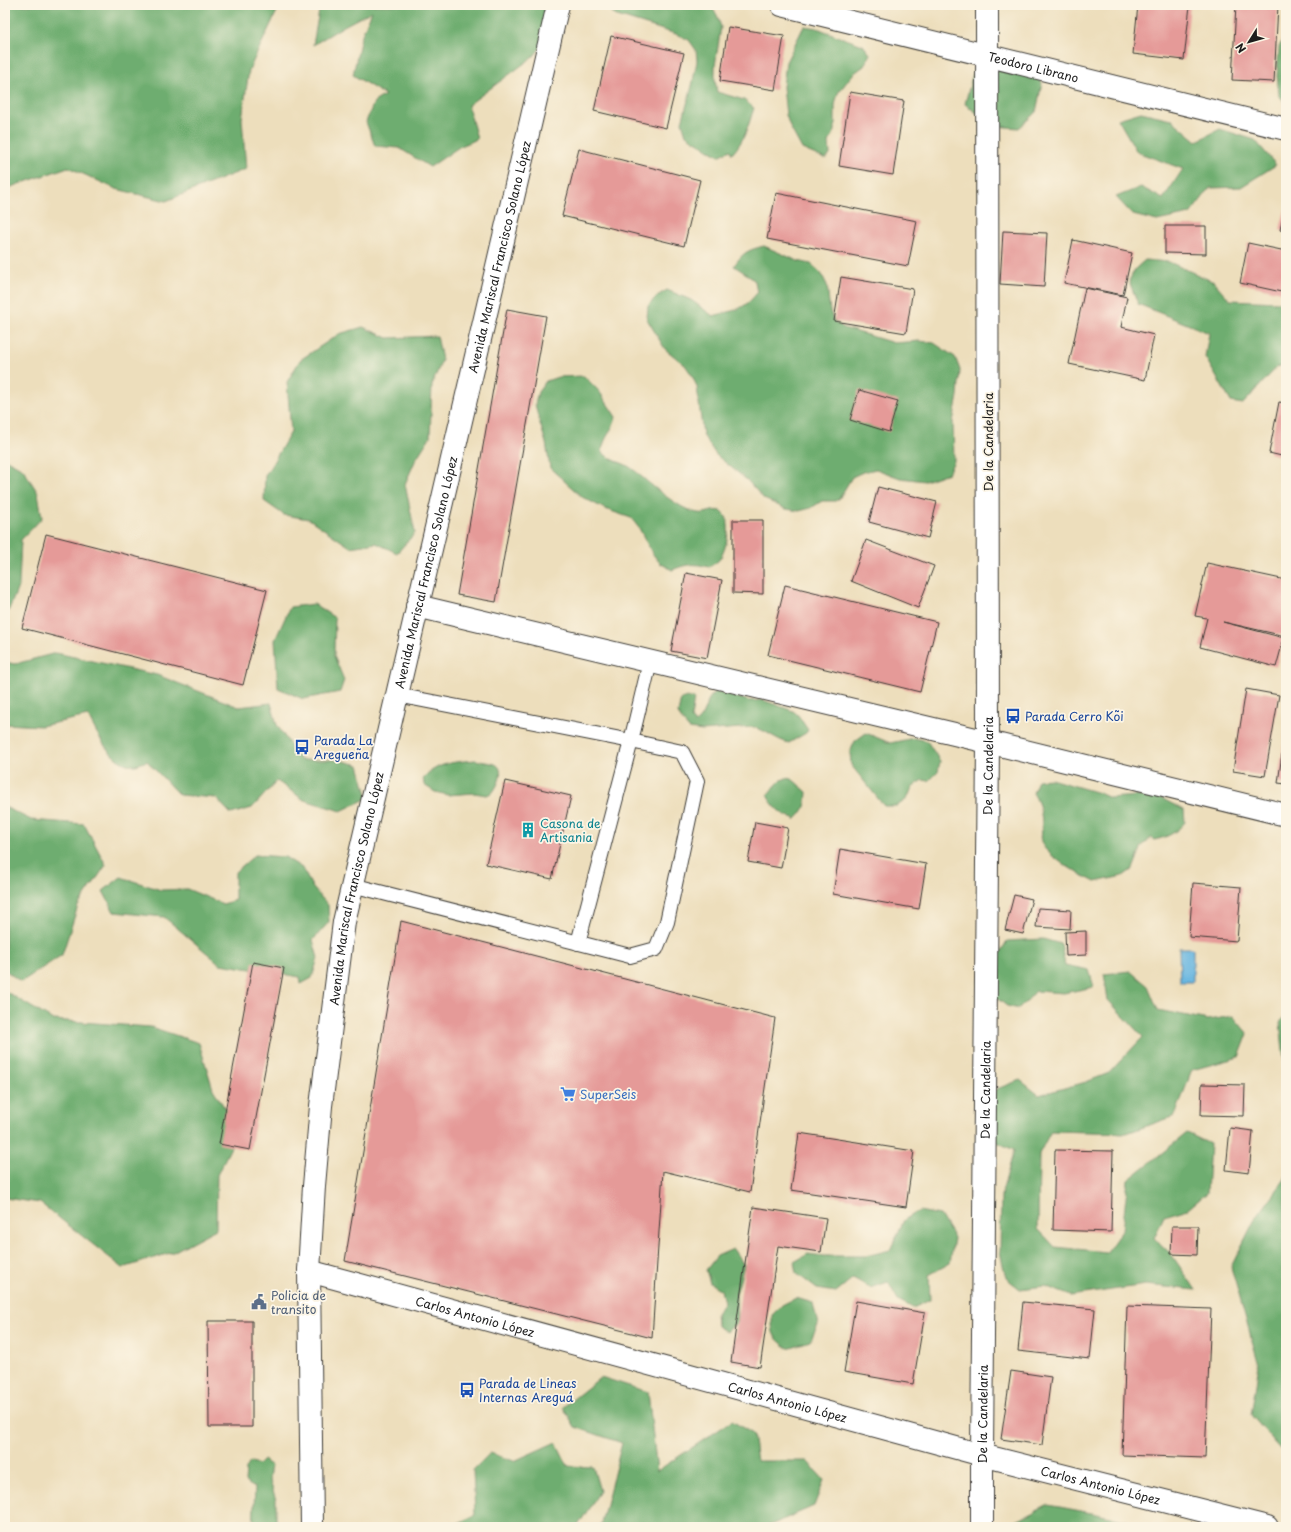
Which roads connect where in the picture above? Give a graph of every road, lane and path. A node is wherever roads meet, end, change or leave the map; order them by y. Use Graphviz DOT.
graph roads {
  1 [pos="558,5"];
  2 [pos="782,5"];
  3 [pos="987,5"];
  4 [pos="988,56"];
  5 [pos="1286,129"];
  6 [pos="417,606"];
  7 [pos="650,662"];
  8 [pos="397,695"];
  9 [pos="631,741"];
  10 [pos="988,742"];
  11 [pos="1286,815"];
  12 [pos="352,885"];
  13 [pos="578,943"];
  14 [pos="309,1271"];
  15 [pos="982,1455"];
  16 [pos="312,1527"];
  17 [pos="982,1527"];
  18 [pos="1267,1527"];
  1 -- 6 [label="street, Avenida Mariscal Francisco Solano López"];
  2 -- 4 [label="street, Teodoro Librano"];
  3 -- 4 [label="street, De la Candelaria"];
  4 -- 5 [label="street, Teodoro Librano"];
  4 -- 10 [label="street, De la Candelaria"];
  6 -- 7 [label="street"];
  6 -- 8 [label="street, Avenida Mariscal Francisco Solano López"];
  7 -- 9 [label="lane"];
  7 -- 10 [label="street"];
  8 -- 9 [label="lane"];
  8 -- 12 [label="street, Avenida Mariscal Francisco Solano López"];
  9 -- 13 [label="lane"];
  9 -- 13 [label="lane"];
  10 -- 11 [label="street"];
  10 -- 15 [label="street, De la Candelaria"];
  12 -- 13 [label="lane"];
  12 -- 14 [label="street, Avenida Mariscal Francisco Solano López"];
  14 -- 15 [label="street, Carlos Antonio López"];
  14 -- 16 [label="street, Avenida Mariscal Francisco Solano López"];
  15 -- 17 [label="street, De la Candelaria"];
  15 -- 18 [label="street, Carlos Antonio López"];
}
